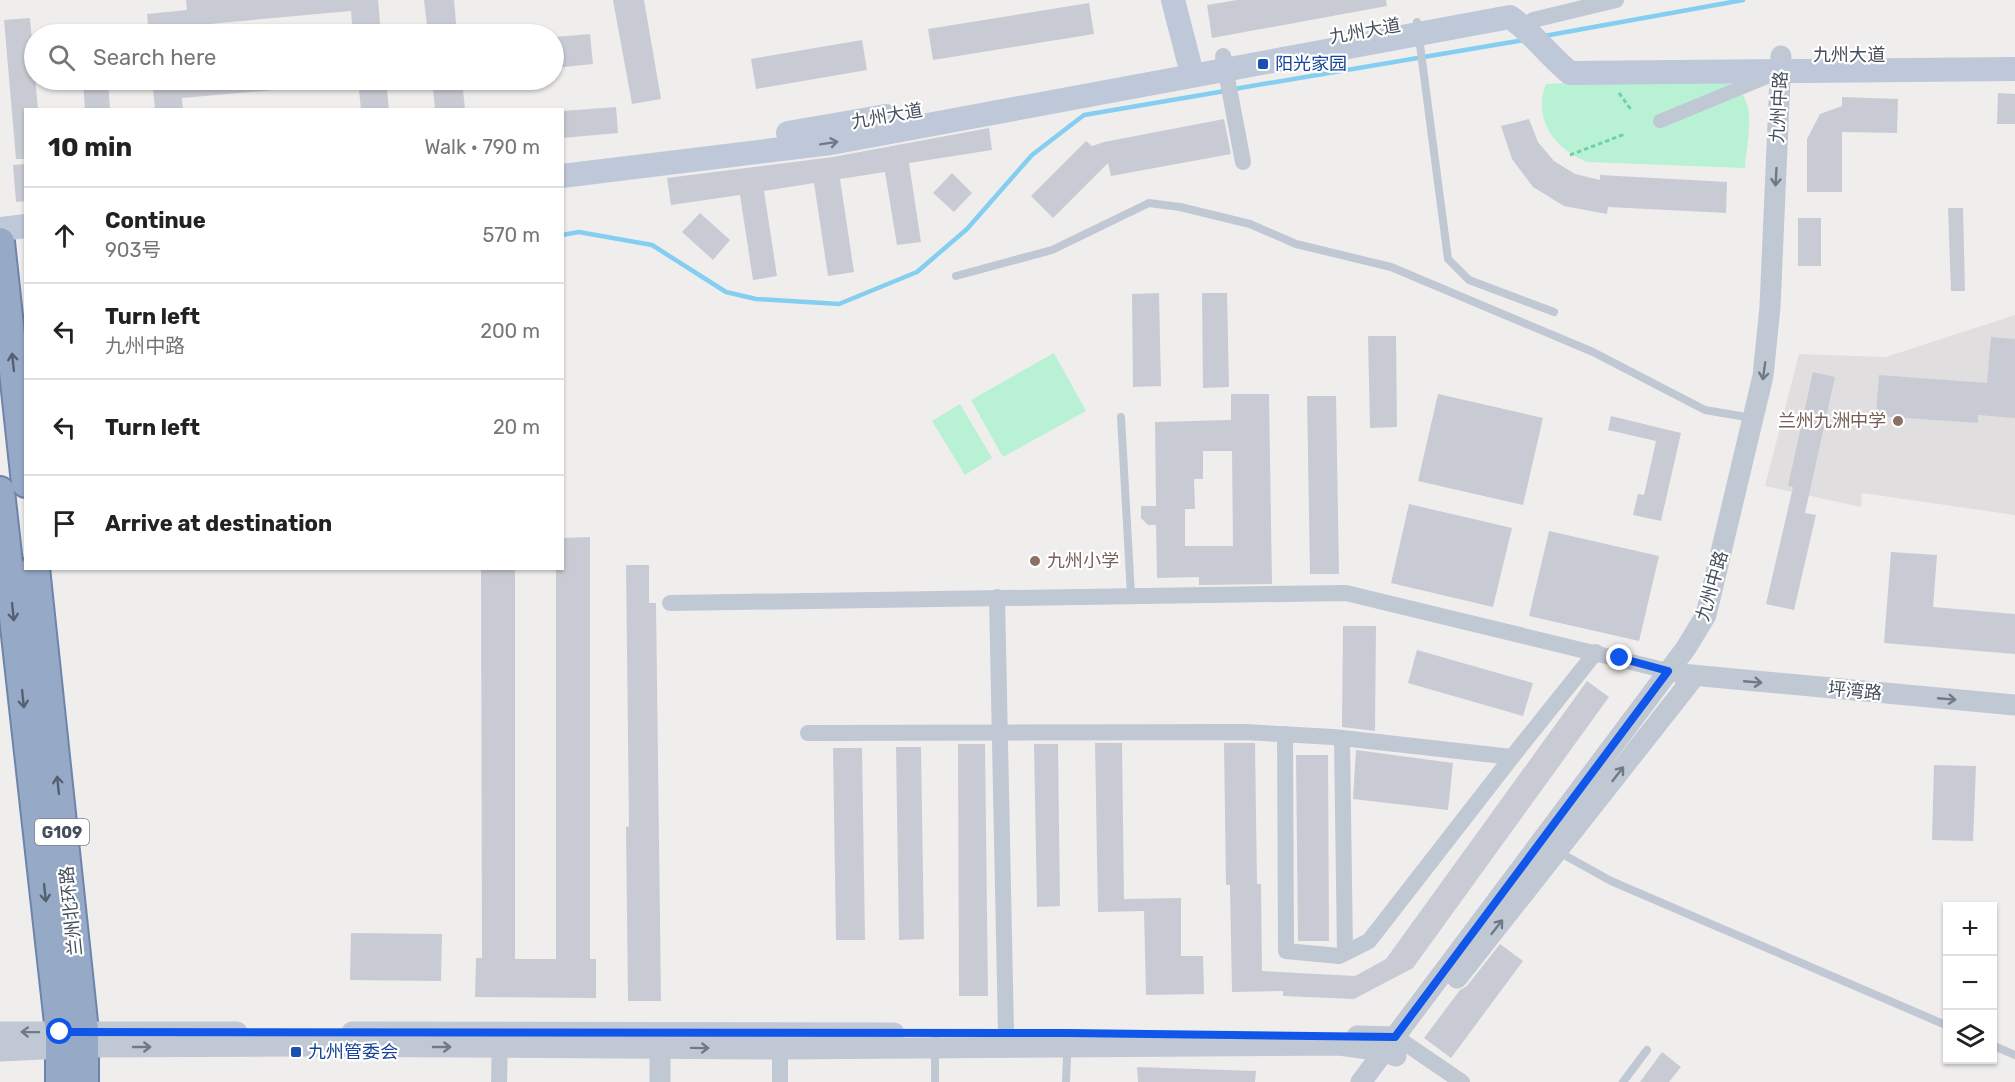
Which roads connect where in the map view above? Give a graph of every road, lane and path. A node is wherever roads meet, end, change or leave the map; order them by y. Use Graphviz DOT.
graph roads {
  1 [pos="1173,0"];
  2 [pos="1616,0"];
  3 [pos="1535,26"];
  4 [pos="1418,33"];
  5 [pos="2015,56"];
  6 [pos="1189,62"];
  7 [pos="1781,63"];
  8 [pos="1225,68"];
  9 [pos="2015,69"];
  10 [pos="1660,121"];
  11 [pos="1625,134"];
  12 [pos="1570,155"];
  13 [pos="1243,162"];
  14 [pos="564,164"];
  15 [pos="564,176"];
  16 [pos="24,214"];
  17 [pos="0,216"];
  18 [pos="24,226"];
  19 [pos="0,229"];
  20 [pos="0,242"];
  21 [pos="956,276"];
  22 [pos="1554,312"];
  23 [pos="1121,417"];
  24 [pos="1755,419"];
  25 [pos="24,464"];
  26 [pos="0,491"];
  27 [pos="34,570"];
  28 [pos="1131,595"];
  29 [pos="997,597"];
  30 [pos="670,603"];
  31 [pos="29,637"];
  32 [pos="1596,652"];
  33 [pos="1668,671"];
  34 [pos="1694,677"];
  35 [pos="2015,705"];
  36 [pos="999,731"];
  37 [pos="808,733"];
  38 [pos="1286,734"];
  39 [pos="1342,738"];
  40 [pos="1512,757"];
  41 [pos="1557,851"];
  42 [pos="1345,953"];
  43 [pos="1943,1024"];
  44 [pos="0,1032"];
  45 [pos="1006,1033"];
  46 [pos="935,1039"];
  47 [pos="72,1040"];
  48 [pos="500,1040"];
  49 [pos="660,1040"];
  50 [pos="1067,1040"];
  51 [pos="780,1041"];
  52 [pos="1395,1047"];
  53 [pos="1997,1047"];
  54 [pos="1647,1050"];
  55 [pos="0,1051"];
  56 [pos="2015,1055"];
  57 [pos="60,1082"];
  58 [pos="84,1082"];
  59 [pos="499,1082"];
  60 [pos="660,1082"];
  61 [pos="780,1082"];
  62 [pos="935,1082"];
  63 [pos="1066,1082"];
  64 [pos="1361,1082"];
  65 [pos="1377,1082"];
  66 [pos="1462,1082"];
  67 [pos="1623,1082"];
  1 -- 6 [label="main road"];
  2 -- 3 [label="street"];
  3 -- 4 [label="main road, 九州大道"];
  3 -- 7 [label="main road, 九州大道"];
  4 -- 8 [label="main road, 九州大道"];
  4 -- 22 [label="lane"];
  5 -- 7 [label="main road, 九州大道"];
  6 -- 8 [label="main road, 九州大道"];
  6 -- 14 [label="main road, 九州大道"];
  7 -- 9 [label="main road"];
  7 -- 10 [label="street"];
  7 -- 24 [label="street, 九州中路, one-way"];
  8 -- 13 [label="street"];
  15 -- 8 [label="main road, one-way"];
  11 -- 12 [label="path"];
  16 -- 17 [label="main road"];
  18 -- 19 [label="main road"];
  25 -- 20 [label="highway, one-way"];
  21 -- 24 [label="lane"];
  23 -- 28 [label="lane"];
  24 -- 33 [label="street, 九州中路"];
  26 -- 31 [label="highway, G109, one-way"];
  27 -- 31 [label="highway, G109"];
  28 -- 29 [label="street"];
  28 -- 32 [label="street"];
  29 -- 30 [label="street"];
  29 -- 36 [label="street"];
  31 -- 47 [label="highway, 兰州北环路 / G109"];
  32 -- 33 [label="street"];
  32 -- 40 [label="street"];
  33 -- 34 [label="street, 坪湾路"];
  33 -- 52 [label="street, 九州中路"];
  34 -- 35 [label="street, 坪湾路, one-way"];
  41 -- 34 [label="street, one-way"];
  36 -- 37 [label="street"];
  36 -- 38 [label="street"];
  36 -- 45 [label="street"];
  38 -- 39 [label="street"];
  38 -- 42 [label="street"];
  39 -- 40 [label="street"];
  39 -- 42 [label="street"];
  40 -- 42 [label="street"];
  41 -- 43 [label="lane"];
  52 -- 41 [label="street, one-way"];
  47 -- 44 [label="street, one-way"];
  45 -- 46 [label="street"];
  45 -- 50 [label="street"];
  46 -- 50 [label="street"];
  46 -- 51 [label="street"];
  46 -- 62 [label="lane"];
  47 -- 48 [label="street"];
  47 -- 55 [label="street"];
  47 -- 57 [label="highway, 兰州北环路 / G109"];
  47 -- 58 [label="highway, 兰州北环路 / G109"];
  48 -- 49 [label="street"];
  48 -- 59 [label="street"];
  49 -- 51 [label="street"];
  49 -- 60 [label="street"];
  50 -- 52 [label="street"];
  50 -- 63 [label="lane"];
  51 -- 61 [label="street"];
  52 -- 64 [label="street, 九州中路"];
  52 -- 65 [label="street"];
  52 -- 66 [label="street"];
  53 -- 56 [label="lane"];
  54 -- 67 [label="lane"];
}
